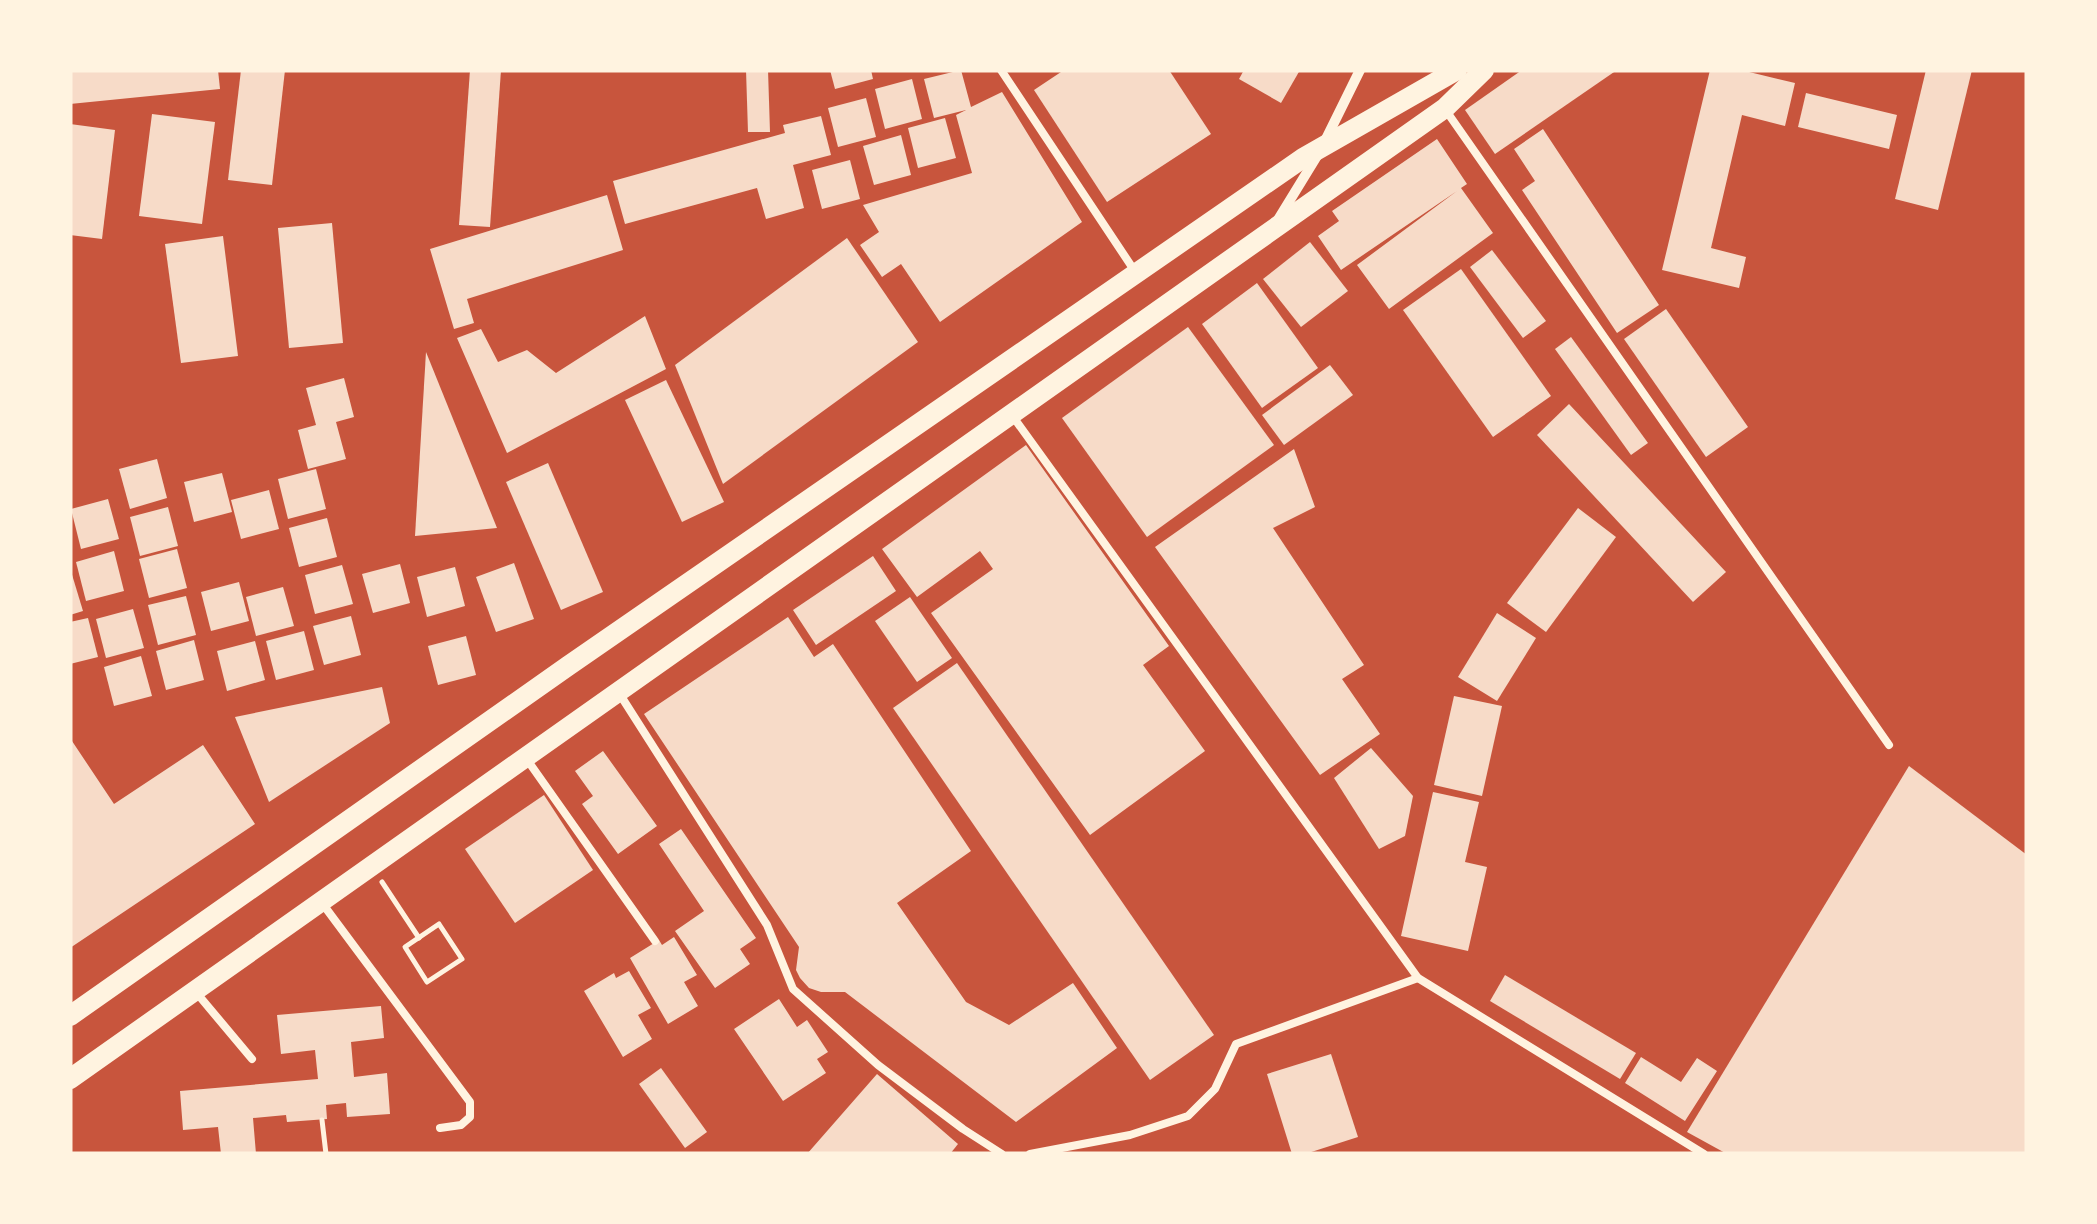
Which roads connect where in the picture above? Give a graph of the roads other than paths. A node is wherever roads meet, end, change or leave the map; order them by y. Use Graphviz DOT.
graph roads {
  1 [pos="1001,70"];
  2 [pos="1360,70"];
  3 [pos="1457,70"];
  4 [pos="1484,70"];
  5 [pos="1444,108"];
  6 [pos="1272,229"];
  7 [pos="1136,274"];
  8 [pos="1011,414"];
  9 [pos="618,692"];
  10 [pos="1889,745"];
  11 [pos="525,758"];
  12 [pos="321,902"];
  13 [pos="655,941"];
  14 [pos="1418,978"];
  15 [pos="195,991"];
  16 [pos="70,1016"];
  17 [pos="252,1059"];
  18 [pos="70,1079"];
  19 [pos="440,1128"];
  20 [pos="1002,1154"];
  21 [pos="1030,1154"];
  22 [pos="1704,1154"];
  1 -- 7 [label="lane"];
  2 -- 6 [label="street"];
  3 -- 7 [label="main road"];
  4 -- 5 [label="main road"];
  5 -- 6 [label="main road"];
  5 -- 10 [label="lane"];
  6 -- 8 [label="main road"];
  7 -- 16 [label="main road"];
  8 -- 9 [label="main road"];
  8 -- 14 [label="lane"];
  9 -- 11 [label="main road"];
  9 -- 20 [label="lane"];
  11 -- 12 [label="main road"];
  11 -- 13 [label="lane"];
  12 -- 15 [label="main road"];
  12 -- 19 [label="lane"];
  14 -- 21 [label="lane"];
  14 -- 22 [label="lane"];
  15 -- 17 [label="lane"];
  15 -- 18 [label="main road"];
}
